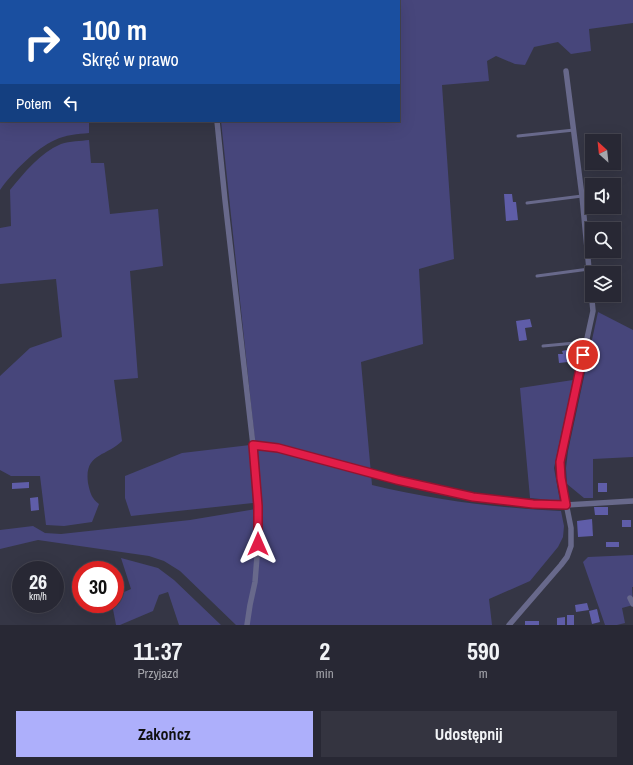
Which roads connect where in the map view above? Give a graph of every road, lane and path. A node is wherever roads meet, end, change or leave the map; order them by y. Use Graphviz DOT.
graph roads {
  1 [pos="566,71"];
  2 [pos="217,122"];
  3 [pos="574,130"];
  4 [pos="518,136"];
  5 [pos="582,196"];
  6 [pos="526,203"];
  7 [pos="589,266"];
  8 [pos="585,270"];
  9 [pos="537,276"];
  10 [pos="593,302"];
  11 [pos="586,342"];
  12 [pos="543,346"];
  13 [pos="253,445"];
  14 [pos="633,501"];
  15 [pos="566,505"];
  16 [pos="630,598"];
  17 [pos="633,604"];
  18 [pos="247,625"];
  19 [pos="509,625"];
  1 -- 3 [label="street"];
  2 -- 13 [label="street"];
  3 -- 4 [label="lane"];
  3 -- 5 [label="street"];
  5 -- 6 [label="lane"];
  5 -- 7 [label="street"];
  8 -- 9 [label="lane"];
  10 -- 11 [label="street"];
  11 -- 12 [label="lane"];
  11 -- 15 [label="street"];
  13 -- 15 [label="street"];
  13 -- 18 [label="street"];
  14 -- 15 [label="street"];
  15 -- 19 [label="street"];
  16 -- 17 [label="street"];
}
